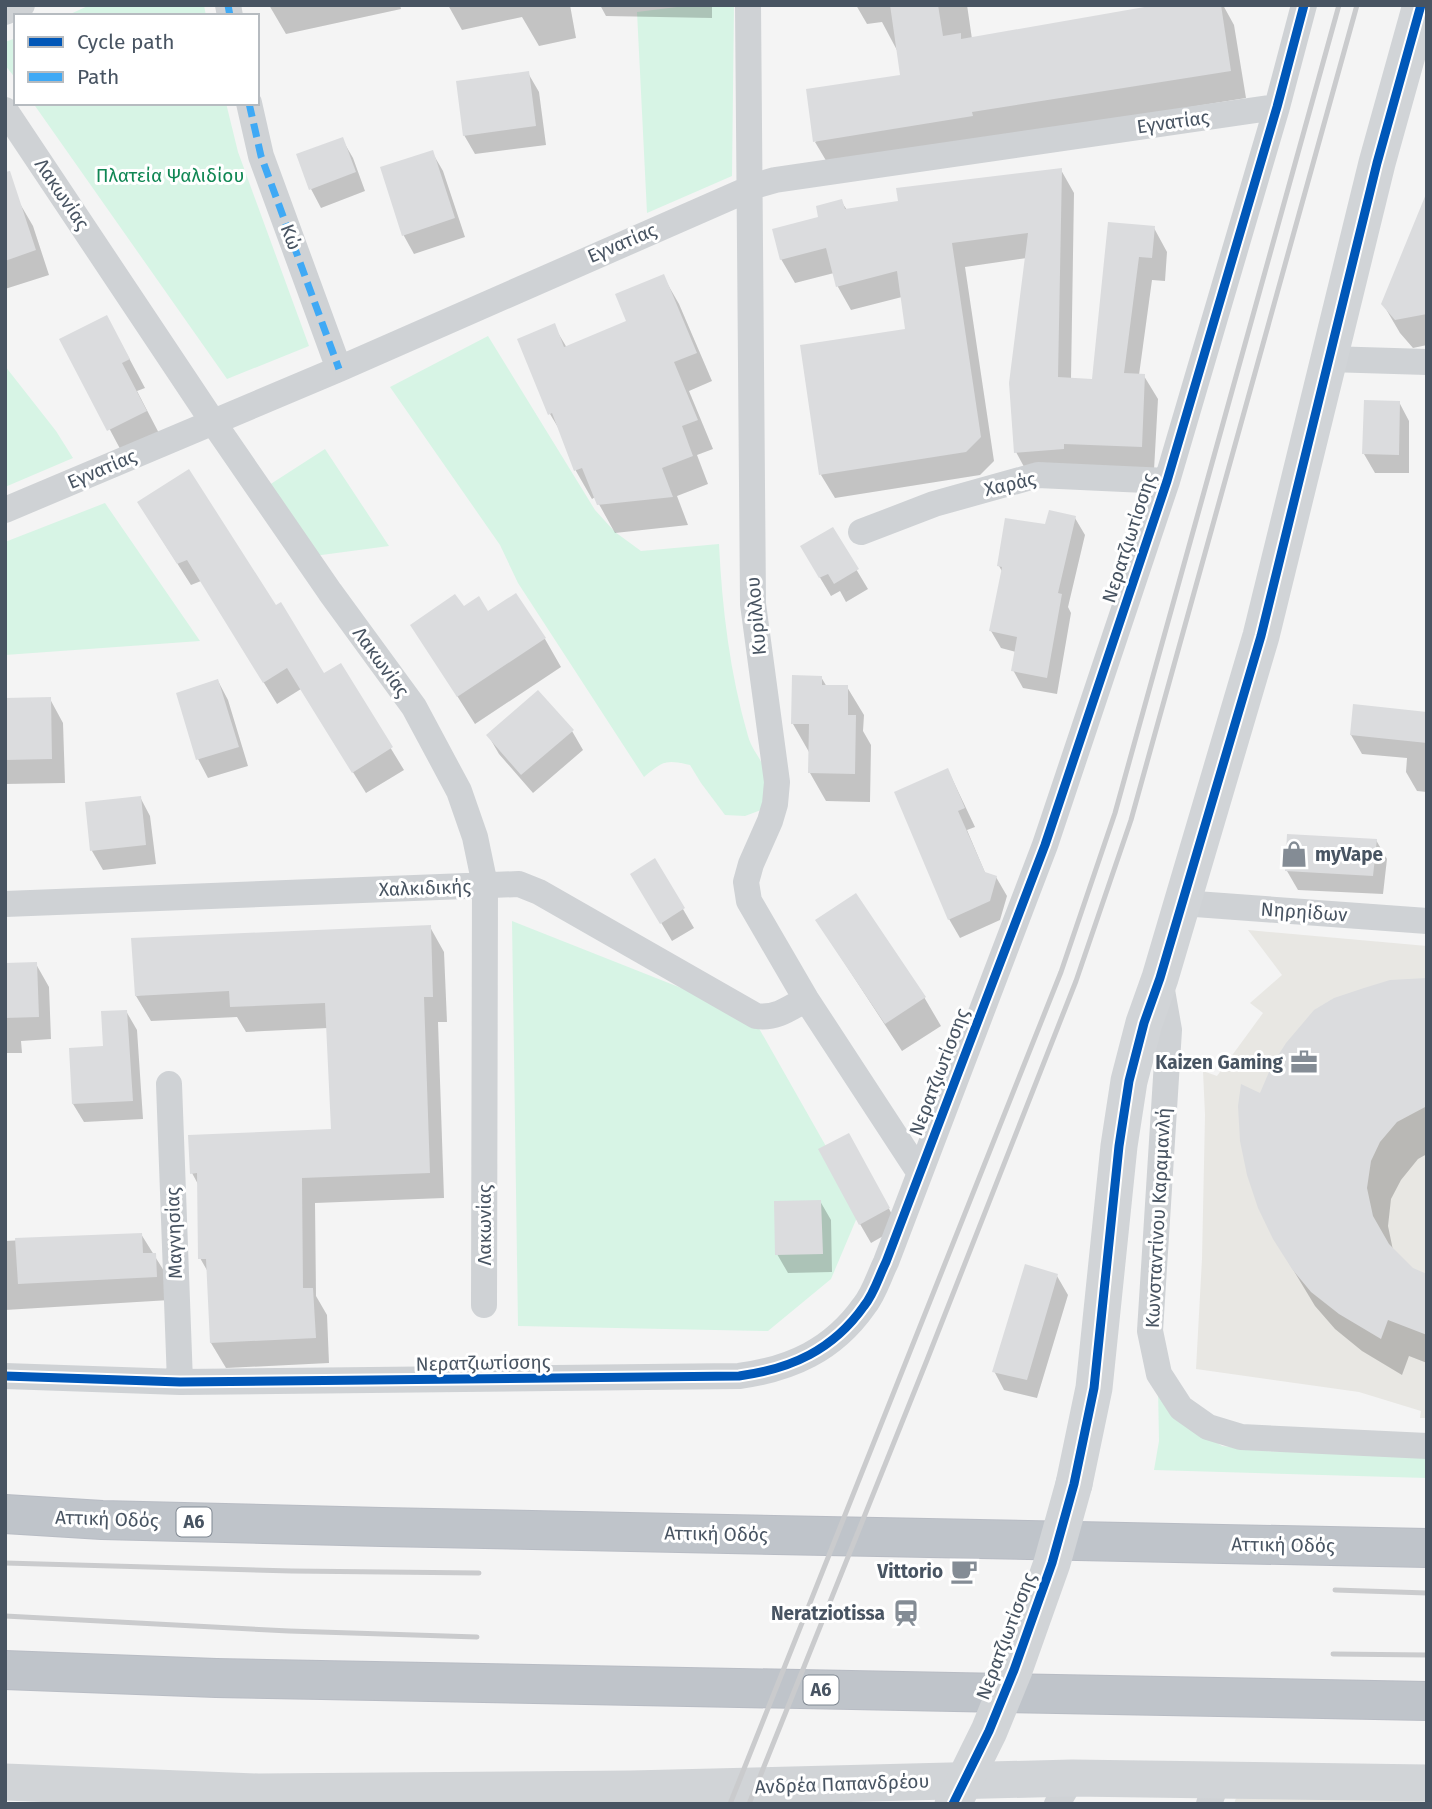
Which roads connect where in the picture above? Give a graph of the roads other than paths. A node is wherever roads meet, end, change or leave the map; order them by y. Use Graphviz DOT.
graph roads {
  1 [pos="22,5"];
  2 [pos="748,5"];
  3 [pos="1304,5"];
  4 [pos="1422,5"];
  5 [pos="5,12"];
  6 [pos="249,105"];
  7 [pos="1277,107"];
  8 [pos="5,110"];
  9 [pos="751,188"];
  10 [pos="1328,359"];
  11 [pos="1427,362"];
  12 [pos="339,369"];
  13 [pos="213,422"];
  14 [pos="1167,481"];
  15 [pos="5,510"];
  16 [pos="860,532"];
  17 [pos="485,885"];
  18 [pos="5,904"];
  19 [pos="1182,904"];
  20 [pos="1427,921"];
  21 [pos="1160,978"];
  22 [pos="806,999"];
  23 [pos="169,1084"];
  24 [pos="919,1172"];
  25 [pos="484,1305"];
  26 [pos="5,1377"];
  27 [pos="180,1382"];
  28 [pos="1427,1446"];
  29 [pos="5,1514"];
  30 [pos="1427,1548"];
  31 [pos="5,1670"];
  32 [pos="1427,1701"];
  33 [pos="5,1782"];
  34 [pos="1427,1783"];
  35 [pos="1064,1791"];
  36 [pos="1214,1791"];
  37 [pos="953,1804"];
  1 -- 5 [label="street"];
  2 -- 9 [label="street, Κυρίλλου"];
  3 -- 7 [label="street, Νερατζιωτίσσης"];
  4 -- 10 [label="street, Νερατζιωτίσσης"];
  6 -- 12 [label="street, Κώ"];
  7 -- 9 [label="street, Εγνατίας"];
  7 -- 14 [label="street, Νερατζιωτίσσης"];
  8 -- 13 [label="street, Λακωνίας"];
  9 -- 12 [label="street, Εγνατίας"];
  9 -- 22 [label="street, Κυρίλλου"];
  10 -- 11 [label="street"];
  10 -- 19 [label="street, Νερατζιωτίσσης"];
  12 -- 13 [label="street, Εγνατίας"];
  13 -- 15 [label="street, Εγνατίας"];
  13 -- 17 [label="street, Λακωνίας"];
  14 -- 16 [label="street, Χαράς"];
  14 -- 24 [label="street, Νερατζιωτίσσης"];
  17 -- 18 [label="street, Χαλκιδικής"];
  17 -- 22 [label="street, Χαλκιδικής"];
  17 -- 25 [label="street, Λακωνίας"];
  19 -- 20 [label="street, Νηρηίδων"];
  19 -- 21 [label="street, Νερατζιωτίσσης"];
  21 -- 28 [label="street, Κωνσταντίνου Καραμανλή"];
  21 -- 37 [label="street, Νερατζιωτίσσης, bridge"];
  22 -- 24 [label="street, Κυρίλλου"];
  23 -- 27 [label="street, Μαγνησίας"];
  24 -- 27 [label="street, Νερατζιωτίσσης"];
  26 -- 27 [label="street, Νερατζιωτίσσης"];
  29 -- 30 [label="highway, Αττική Οδός / Α6"];
  31 -- 32 [label="highway, Α6"];
  33 -- 35 [label="street, Ανδρέα Παπανδρέου"];
  34 -- 36 [label="street, Ανδρέα Παπανδρέου"];
  35 -- 36 [label="street, Ανδρέα Παπανδρέου"];
}
